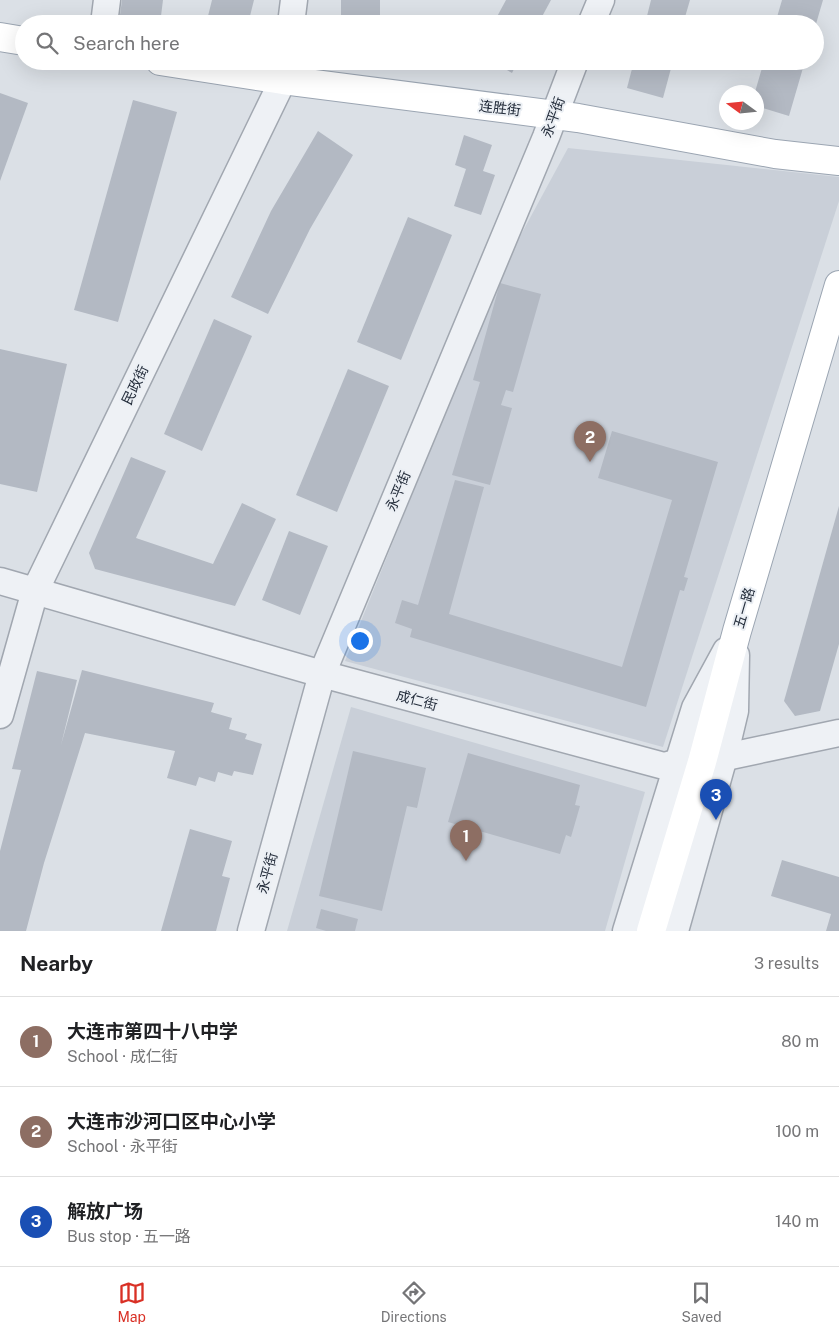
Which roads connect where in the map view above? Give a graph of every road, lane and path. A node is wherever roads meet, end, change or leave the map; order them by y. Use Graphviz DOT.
graph roads {
  1 [pos="107,0"];
  2 [pos="294,0"];
  3 [pos="601,0"];
  4 [pos="105,15"];
  5 [pos="292,15"];
  6 [pos="595,15"];
  7 [pos="0,37"];
  8 [pos="15,40"];
  9 [pos="572,70"];
  10 [pos="284,71"];
  11 [pos="554,115"];
  12 [pos="839,161"];
  13 [pos="839,285"];
  14 [pos="839,317"];
  15 [pos="822,341"];
  16 [pos="0,581"];
  17 [pos="34,591"];
  18 [pos="322,674"];
  19 [pos="0,715"];
  20 [pos="839,732"];
  21 [pos="702,760"];
  22 [pos="251,931"];
  23 [pos="626,931"];
  24 [pos="651,931"];
  25 [pos="675,931"];
  1 -- 4 [label="street"];
  2 -- 5 [label="street"];
  3 -- 6 [label="street"];
  7 -- 8 [label="main road"];
  9 -- 11 [label="street, 永平街"];
  10 -- 11 [label="main road, 连胜街"];
  10 -- 17 [label="street, 民政街"];
  11 -- 12 [label="main road, 连胜街"];
  11 -- 18 [label="street, 永平街"];
  13 -- 15 [label="main road, 五一路"];
  14 -- 15 [label="street"];
  15 -- 21 [label="main road, 五一路"];
  16 -- 17 [label="street, 成仁街"];
  17 -- 18 [label="street, 成仁街"];
  17 -- 19 [label="street, 民政街"];
  18 -- 21 [label="street, 成仁街"];
  18 -- 22 [label="street, 永平街"];
  20 -- 21 [label="street, 成仁街"];
  21 -- 23 [label="street"];
  21 -- 24 [label="main road, 五一路"];
  21 -- 25 [label="street"];
}
